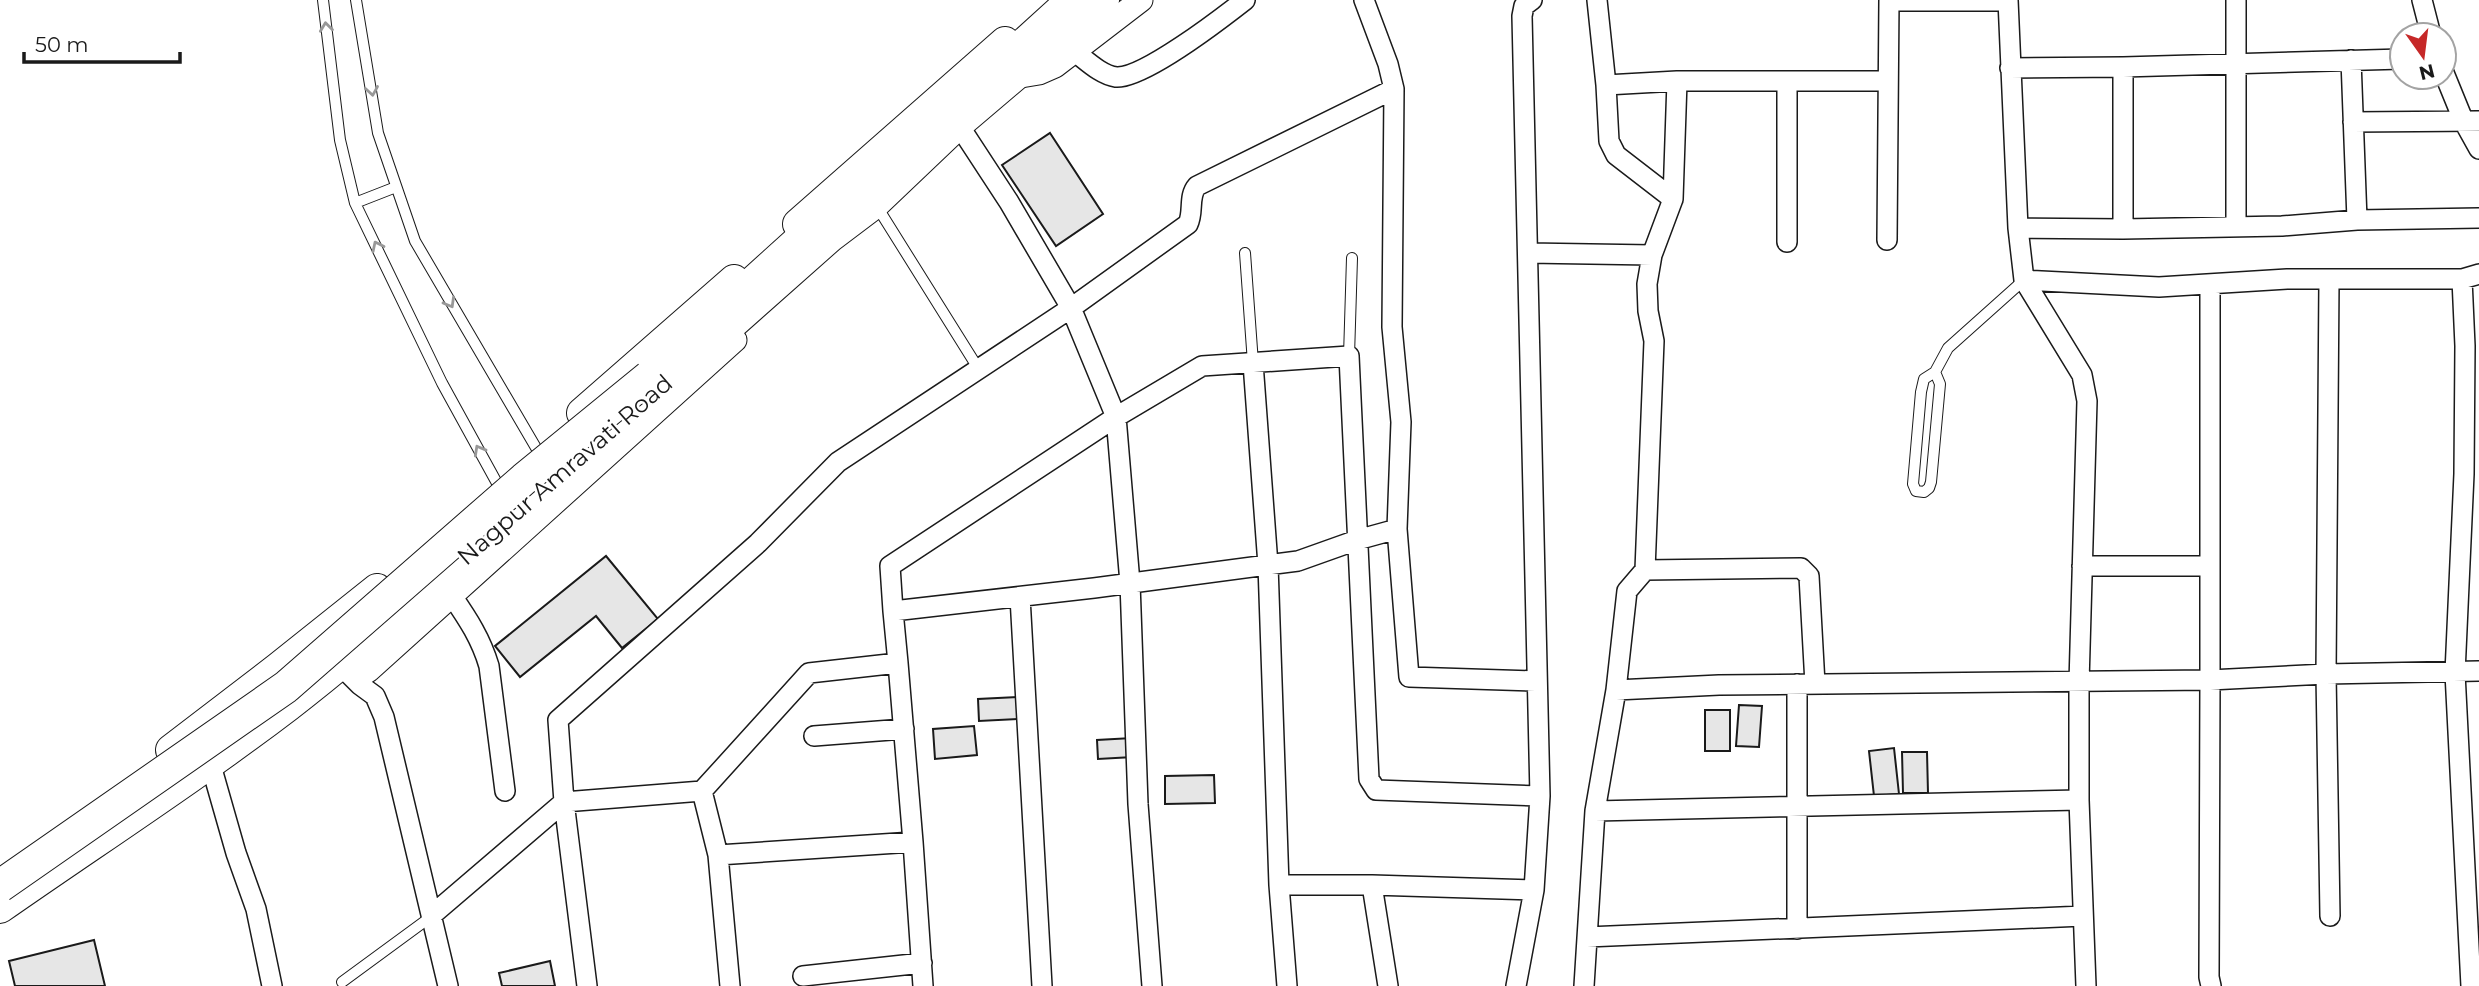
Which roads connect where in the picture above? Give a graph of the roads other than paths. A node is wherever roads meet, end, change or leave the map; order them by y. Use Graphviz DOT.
graph roads {
  1 [pos="323,0"];
  2 [pos="356,0"];
  3 [pos="1053,0"];
  4 [pos="1073,0"];
  5 [pos="1104,0"];
  6 [pos="1142,0"];
  7 [pos="1245,0"];
  8 [pos="1364,0"];
  9 [pos="1532,0"];
  10 [pos="1597,0"];
  11 [pos="2008,0"];
  12 [pos="2236,0"];
  13 [pos="2422,0"];
  14 [pos="1889,1"];
  15 [pos="2427,21"];
  16 [pos="1075,52"];
  17 [pos="2388,59"];
  18 [pos="2351,60"];
  19 [pos="2236,62"];
  20 [pos="2123,67"];
  21 [pos="2010,68"];
  22 [pos="1012,77"];
  23 [pos="1677,81"];
  24 [pos="1787,81"];
  25 [pos="1888,81"];
  26 [pos="1606,85"];
  27 [pos="1394,89"];
  28 [pos="2454,91"];
  29 [pos="2354,122"];
  30 [pos="2472,122"];
  31 [pos="958,124"];
  32 [pos="2479,149"];
  33 [pos="396,187"];
  34 [pos="1673,199"];
  35 [pos="355,203"];
  36 [pos="875,203"];
  37 [pos="2479,218"];
  38 [pos="2357,220"];
  39 [pos="2235,227"];
  40 [pos="2018,228"];
  41 [pos="2123,229"];
  42 [pos="1887,240"];
  43 [pos="1787,242"];
  44 [pos="1245,253"];
  45 [pos="1528,253"];
  46 [pos="1652,255"];
  47 [pos="1352,258"];
  48 [pos="2470,276"];
  49 [pos="2024,280"];
  50 [pos="2329,280"];
  51 [pos="2210,284"];
  52 [pos="1071,309"];
  53 [pos="1349,356"];
  54 [pos="1254,363"];
  55 [pos="978,368"];
  56 [pos="1935,372"];
  57 [pos="1116,416"];
  58 [pos="538,452"];
  59 [pos="2472,474"];
  60 [pos="497,483"];
  61 [pos="561,487"];
  62 [pos="519,522"];
  63 [pos="1397,529"];
  64 [pos="1357,540"];
  65 [pos="1268,565"];
  66 [pos="2082,566"];
  67 [pos="2210,566"];
  68 [pos="1645,570"];
  69 [pos="1130,583"];
  70 [pos="452,596"];
  71 [pos="1020,597"];
  72 [pos="893,611"];
  73 [pos="342,662"];
  74 [pos="898,663"];
  75 [pos="2479,671"];
  76 [pos="2455,673"];
  77 [pos="2326,674"];
  78 [pos="2210,680"];
  79 [pos="1536,681"];
  80 [pos="2079,683"];
  81 [pos="1806,684"];
  82 [pos="1616,690"];
  83 [pos="904,729"];
  84 [pos="814,736"];
  85 [pos="210,762"];
  86 [pos="505,791"];
  87 [pos="702,791"];
  88 [pos="1540,796"];
  89 [pos="2079,800"];
  90 [pos="564,802"];
  91 [pos="1797,807"];
  92 [pos="1595,811"];
  93 [pos="913,842"];
  94 [pos="718,855"];
  95 [pos="0,873"];
  96 [pos="1279,885"];
  97 [pos="1372,885"];
  98 [pos="0,886"];
  99 [pos="1534,890"];
  100 [pos="0,908"];
  101 [pos="432,915"];
  102 [pos="2083,916"];
  103 [pos="2330,916"];
  104 [pos="1797,929"];
  105 [pos="1587,937"];
  106 [pos="922,962"];
  107 [pos="803,976"];
  108 [pos="342,982"];
  109 [pos="272,986"];
  110 [pos="448,986"];
  111 [pos="587,986"];
  112 [pos="730,986"];
  113 [pos="923,986"];
  114 [pos="1042,986"];
  115 [pos="1152,986"];
  116 [pos="1287,986"];
  117 [pos="1388,986"];
  118 [pos="1516,986"];
  119 [pos="1584,986"];
  120 [pos="2086,986"];
  121 [pos="2211,986"];
  122 [pos="2470,986"];
  35 -- 1 [label="lane, one-way"];
  2 -- 33 [label="lane, one-way"];
  3 -- 58 [label="main road, Nagpur Amravati Road"];
  4 -- 98 [label="highway, bridge"];
  5 -- 22 [label="main road, Nagpur Amravati Road"];
  6 -- 16 [label="street"];
  7 -- 16 [label="street"];
  8 -- 27 [label="street"];
  9 -- 45 [label="street"];
  10 -- 26 [label="street"];
  11 -- 14 [label="street"];
  11 -- 21 [label="street"];
  12 -- 19 [label="street"];
  13 -- 15 [label="street"];
  14 -- 25 [label="street"];
  16 -- 22 [label="street"];
  17 -- 18 [label="street"];
  18 -- 19 [label="street"];
  18 -- 29 [label="street"];
  19 -- 20 [label="street"];
  19 -- 39 [label="street"];
  20 -- 21 [label="street"];
  20 -- 41 [label="street"];
  21 -- 40 [label="street"];
  22 -- 31 [label="main road, Nagpur Amravati Road"];
  23 -- 24 [label="street"];
  23 -- 26 [label="street"];
  23 -- 34 [label="street"];
  24 -- 25 [label="street"];
  24 -- 43 [label="street"];
  25 -- 42 [label="street"];
  26 -- 34 [label="street"];
  27 -- 52 [label="street"];
  27 -- 63 [label="street"];
  28 -- 30 [label="street"];
  29 -- 30 [label="street"];
  29 -- 38 [label="street"];
  30 -- 32 [label="street"];
  31 -- 36 [label="main road, Nagpur Amravati Road"];
  31 -- 52 [label="street"];
  33 -- 35 [label="lane"];
  33 -- 58 [label="lane, one-way"];
  34 -- 46 [label="street"];
  60 -- 35 [label="lane, one-way"];
  36 -- 55 [label="lane"];
  36 -- 61 [label="main road, Nagpur Amravati Road"];
  37 -- 38 [label="street"];
  38 -- 39 [label="street"];
  39 -- 41 [label="street"];
  40 -- 41 [label="street"];
  40 -- 49 [label="street"];
  44 -- 54 [label="lane"];
  45 -- 46 [label="street"];
  45 -- 79 [label="street"];
  46 -- 68 [label="street"];
  47 -- 53 [label="lane"];
  48 -- 50 [label="street"];
  48 -- 59 [label="street"];
  49 -- 51 [label="street"];
  49 -- 56 [label="lane"];
  49 -- 66 [label="street"];
  50 -- 51 [label="street"];
  50 -- 77 [label="street"];
  51 -- 67 [label="street"];
  52 -- 55 [label="street"];
  52 -- 57 [label="street"];
  53 -- 54 [label="street"];
  53 -- 64 [label="street"];
  54 -- 57 [label="street"];
  54 -- 65 [label="street"];
  55 -- 90 [label="street"];
  56 -- 56 [label="lane"];
  57 -- 69 [label="street"];
  57 -- 72 [label="street"];
  58 -- 60 [label="main road, Nagpur Amravati Road"];
  58 -- 61 [label="lane"];
  59 -- 76 [label="street"];
  60 -- 62 [label="lane"];
  60 -- 95 [label="main road, Nagpur Amravati Road"];
  61 -- 62 [label="main road, Nagpur Amravati Road"];
  62 -- 70 [label="street"];
  62 -- 73 [label="main road, Nagpur Amravati Road"];
  63 -- 64 [label="street"];
  63 -- 79 [label="street"];
  64 -- 65 [label="street"];
  64 -- 88 [label="street"];
  65 -- 69 [label="street"];
  65 -- 96 [label="street"];
  66 -- 67 [label="street"];
  66 -- 80 [label="street"];
  67 -- 78 [label="street"];
  68 -- 81 [label="street"];
  68 -- 82 [label="street"];
  69 -- 71 [label="street"];
  69 -- 115 [label="street"];
  70 -- 73 [label="street"];
  70 -- 86 [label="street"];
  71 -- 72 [label="street"];
  71 -- 114 [label="street"];
  72 -- 74 [label="street"];
  73 -- 85 [label="main road, Nagpur Amravati Road"];
  73 -- 101 [label="street"];
  74 -- 83 [label="street"];
  74 -- 87 [label="street"];
  75 -- 76 [label="street"];
  76 -- 77 [label="street"];
  76 -- 122 [label="street"];
  77 -- 78 [label="street"];
  77 -- 103 [label="street"];
  78 -- 80 [label="street"];
  78 -- 121 [label="street"];
  79 -- 88 [label="street"];
  80 -- 81 [label="street"];
  80 -- 89 [label="street"];
  81 -- 82 [label="street"];
  81 -- 91 [label="street"];
  82 -- 92 [label="street"];
  83 -- 84 [label="street"];
  83 -- 93 [label="street"];
  85 -- 100 [label="main road, Nagpur Amravati Road"];
  85 -- 109 [label="street"];
  87 -- 90 [label="street"];
  87 -- 94 [label="street"];
  88 -- 99 [label="street"];
  89 -- 91 [label="street"];
  89 -- 102 [label="street"];
  90 -- 101 [label="street"];
  90 -- 111 [label="street"];
  91 -- 92 [label="street"];
  91 -- 104 [label="street"];
  92 -- 105 [label="street"];
  93 -- 94 [label="street"];
  93 -- 106 [label="street"];
  94 -- 112 [label="street"];
  96 -- 97 [label="street"];
  96 -- 116 [label="street"];
  97 -- 99 [label="street"];
  97 -- 117 [label="street"];
  99 -- 118 [label="street"];
  101 -- 108 [label="lane"];
  101 -- 110 [label="street"];
  102 -- 104 [label="street"];
  102 -- 120 [label="street"];
  104 -- 105 [label="street"];
  105 -- 119 [label="street"];
  106 -- 107 [label="street"];
  106 -- 113 [label="street"];
}
